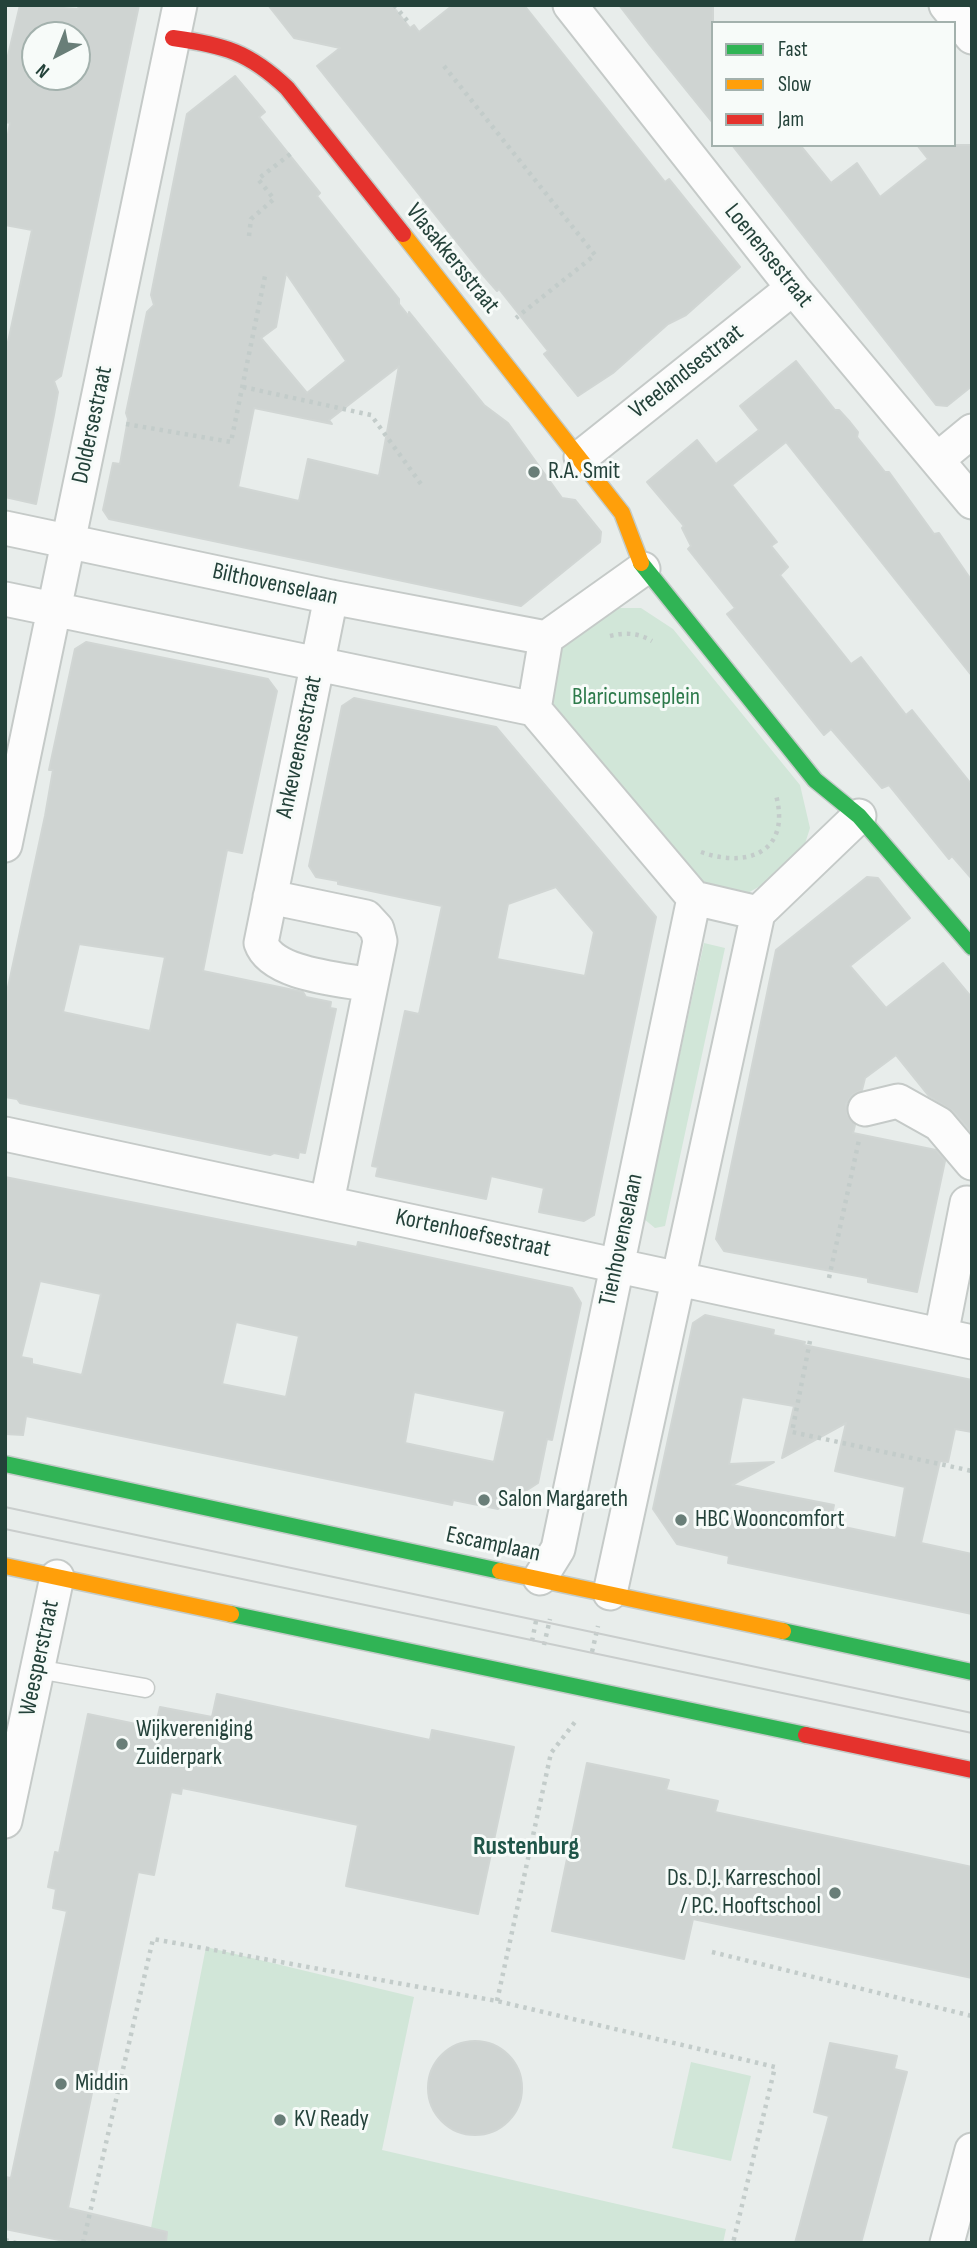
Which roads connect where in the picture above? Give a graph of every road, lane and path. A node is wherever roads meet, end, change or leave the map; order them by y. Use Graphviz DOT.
graph roads {
  1 [pos="180,5"];
  2 [pos="394,5"];
  3 [pos="570,5"];
  4 [pos="946,5"];
  5 [pos="410,24"];
  6 [pos="972,37"];
  7 [pos="173,38"];
  8 [pos="444,66"];
  9 [pos="320,130"];
  10 [pos="249,236"];
  11 [pos="265,275"];
  12 [pos="793,288"];
  13 [pos="488,340"];
  14 [pos="243,387"];
  15 [pos="94,419"];
  16 [pos="972,431"];
  17 [pos="581,457"];
  18 [pos="938,459"];
  19 [pos="421,484"];
  20 [pos="972,502"];
  21 [pos="5,528"];
  22 [pos="68,541"];
  23 [pos="643,569"];
  24 [pos="331,597"];
  25 [pos="5,598"];
  26 [pos="54,610"];
  27 [pos="546,638"];
  28 [pos="598,639"];
  29 [pos="655,642"];
  30 [pos="317,664"];
  31 [pos="534,709"];
  32 [pos="772,785"];
  33 [pos="859,816"];
  34 [pos="5,845"];
  35 [pos="695,850"];
  36 [pos="270,897"];
  37 [pos="694,898"];
  38 [pos="758,913"];
  39 [pos="972,947"];
  40 [pos="371,985"];
  41 [pos="865,1109"];
  42 [pos="5,1134"];
  43 [pos="972,1163"];
  44 [pos="327,1202"];
  45 [pos="972,1204"];
  46 [pos="617,1264"];
  47 [pos="679,1278"];
  48 [pos="819,1309"];
  49 [pos="956,1339"];
  50 [pos="5,1464"];
  51 [pos="972,1471"];
  52 [pos="5,1566"];
  53 [pos="57,1577"];
  54 [pos="548,1580"];
  55 [pos="608,1592"];
  56 [pos="37,1669"];
  57 [pos="972,1671"];
  58 [pos="532,1677"];
  59 [pos="145,1688"];
  60 [pos="584,1688"];
  61 [pos="972,1770"];
  62 [pos="5,1821"];
  63 [pos="712,1952"];
  64 [pos="497,2001"];
  65 [pos="972,2015"];
  66 [pos="972,2150"];
  67 [pos="5,2240"];
  68 [pos="16,2243"];
  69 [pos="83,2243"];
  70 [pos="733,2243"];
  71 [pos="947,2243"];
  1 -- 7 [label="street, Doldersestraat"];
  2 -- 5 [label="path"];
  3 -- 12 [label="street, Loenensestraat"];
  4 -- 6 [label="street"];
  7 -- 9 [label="street, Vlasakkersstraat"];
  7 -- 15 [label="street, Doldersestraat"];
  8 -- 13 [label="path"];
  9 -- 10 [label="path"];
  9 -- 13 [label="street, Vlasakkersstraat"];
  11 -- 14 [label="path"];
  12 -- 17 [label="street, Vreelandsestraat"];
  12 -- 18 [label="street, Loenensestraat"];
  13 -- 17 [label="street, Vlasakkersstraat"];
  14 -- 15 [label="path"];
  14 -- 19 [label="path"];
  15 -- 22 [label="street, Doldersestraat"];
  16 -- 18 [label="street"];
  17 -- 23 [label="street, Vlasakkersstraat"];
  18 -- 20 [label="street, Loenensestraat"];
  21 -- 22 [label="street, Bilthovenselaan"];
  22 -- 24 [label="street, Bilthovenselaan"];
  22 -- 26 [label="street, Doldersestraat"];
  23 -- 27 [label="street"];
  23 -- 33 [label="street"];
  24 -- 27 [label="street, Bilthovenselaan"];
  24 -- 30 [label="street, Ankeveensestraat"];
  25 -- 26 [label="street"];
  26 -- 30 [label="street"];
  26 -- 34 [label="street, Doldersestraat"];
  27 -- 31 [label="street"];
  28 -- 29 [label="path"];
  30 -- 31 [label="street"];
  30 -- 36 [label="street, Ankeveensestraat"];
  31 -- 37 [label="street"];
  32 -- 35 [label="path"];
  33 -- 38 [label="street"];
  33 -- 39 [label="street"];
  36 -- 40 [label="street, Ankeveensestraat"];
  36 -- 40 [label="street"];
  37 -- 38 [label="street"];
  37 -- 46 [label="street, Tienhovenselaan"];
  38 -- 47 [label="street"];
  40 -- 44 [label="street"];
  41 -- 43 [label="street"];
  41 -- 48 [label="path"];
  42 -- 44 [label="street, Kortenhoefsestraat"];
  44 -- 46 [label="street, Kortenhoefsestraat"];
  45 -- 49 [label="street, Kortenhoefsestraat"];
  46 -- 47 [label="street, Kortenhoefsestraat"];
  46 -- 54 [label="street, Tienhovenselaan"];
  47 -- 48 [label="street, Kortenhoefsestraat"];
  47 -- 55 [label="street"];
  48 -- 49 [label="street, Kortenhoefsestraat"];
  48 -- 51 [label="path"];
  50 -- 54 [label="street, Escamplaan"];
  52 -- 53 [label="street"];
  53 -- 56 [label="street, Weesperstraat"];
  53 -- 58 [label="street"];
  54 -- 55 [label="street, Escamplaan"];
  54 -- 58 [label="path"];
  54 -- 58 [label="path"];
  55 -- 57 [label="street, Escamplaan"];
  55 -- 60 [label="path"];
  56 -- 59 [label="lane"];
  56 -- 62 [label="street, Weesperstraat"];
  58 -- 60 [label="street"];
  60 -- 61 [label="street"];
  60 -- 64 [label="path"];
  63 -- 65 [label="path"];
  64 -- 69 [label="path"];
  64 -- 70 [label="path"];
  66 -- 71 [label="street"];
  67 -- 68 [label="path"];
}
